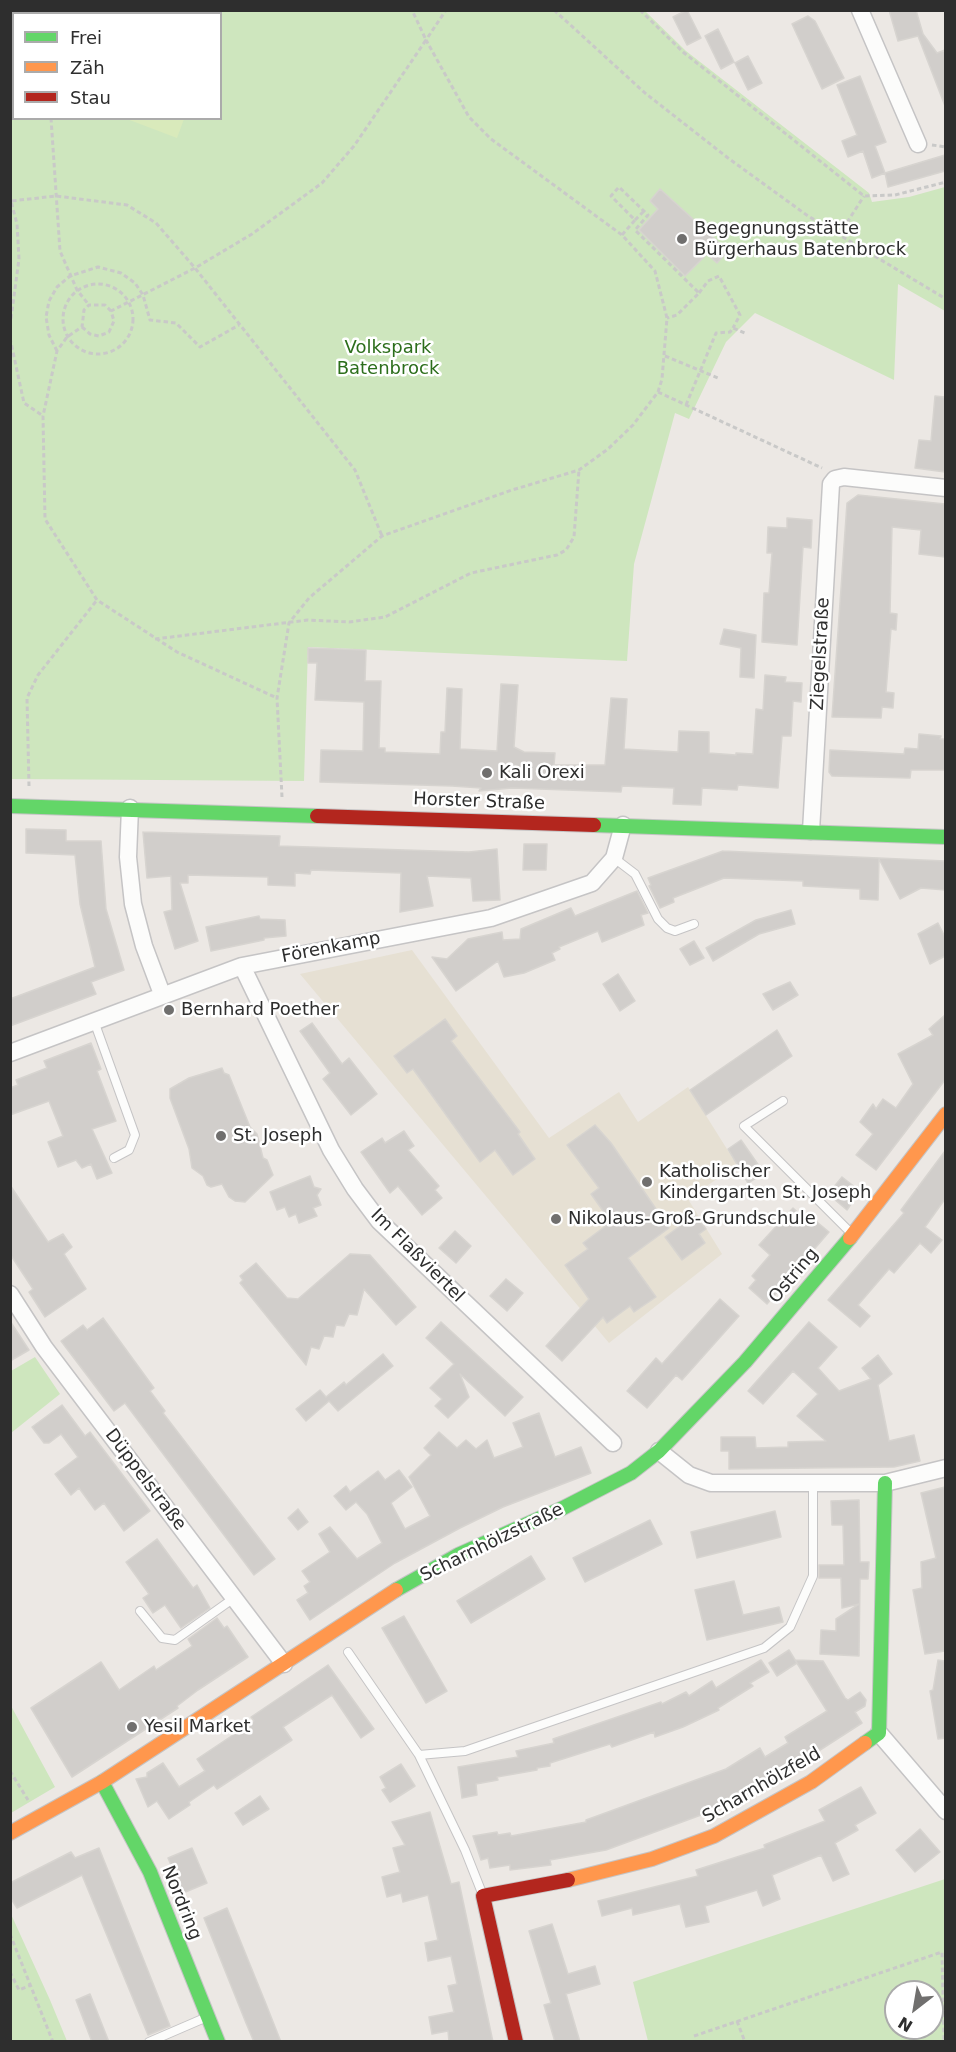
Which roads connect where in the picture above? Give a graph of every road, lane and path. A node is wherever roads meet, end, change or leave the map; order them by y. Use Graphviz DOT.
graph roads {
  1 [pos="412,10"];
  2 [pos="446,10"];
  3 [pos="554,10"];
  4 [pos="640,10"];
  5 [pos="860,10"];
  6 [pos="426,40"];
  7 [pos="51,120"];
  8 [pos="918,144"];
  9 [pos="945,182"];
  10 [pos="56,196"];
  11 [pos="864,196"];
  12 [pos="11,206"];
  13 [pos="644,211"];
  14 [pos="635,220"];
  15 [pos="621,235"];
  16 [pos="839,235"];
  17 [pos="195,268"];
  18 [pos="10,275"];
  19 [pos="16,276"];
  20 [pos="70,276"];
  21 [pos="77,290"];
  22 [pos="699,293"];
  23 [pos="143,295"];
  24 [pos="945,298"];
  25 [pos="129,302"];
  26 [pos="89,305"];
  27 [pos="111,311"];
  28 [pos="667,318"];
  29 [pos="239,325"];
  30 [pos="10,326"];
  31 [pos="82,327"];
  32 [pos="733,328"];
  33 [pos="747,334"];
  34 [pos="67,337"];
  35 [pos="10,338"];
  36 [pos="57,351"];
  37 [pos="665,356"];
  38 [pos="701,371"];
  39 [pos="718,378"];
  40 [pos="658,392"];
  41 [pos="686,405"];
  42 [pos="43,416"];
  43 [pos="579,470"];
  44 [pos="835,479"];
  45 [pos="945,488"];
  46 [pos="382,536"];
  47 [pos="97,600"];
  48 [pos="289,624"];
  49 [pos="153,640"];
  50 [pos="277,698"];
  51 [pos="10,806"];
  52 [pos="29,806"];
  53 [pos="130,808"];
  54 [pos="282,813"];
  55 [pos="623,825"];
  56 [pos="811,831"];
  57 [pos="945,837"];
  58 [pos="614,858"];
  59 [pos="694,924"];
  60 [pos="242,966"];
  61 [pos="160,995"];
  62 [pos="94,1021"];
  63 [pos="10,1053"];
  64 [pos="783,1101"];
  65 [pos="945,1114"];
  66 [pos="114,1158"];
  67 [pos="853,1234"];
  68 [pos="10,1294"];
  69 [pos="613,1443"];
  70 [pos="659,1451"];
  71 [pos="945,1468"];
  72 [pos="813,1482"];
  73 [pos="885,1483"];
  74 [pos="234,1598"];
  75 [pos="140,1611"];
  76 [pos="348,1652"];
  77 [pos="284,1664"];
  78 [pos="879,1733"];
  79 [pos="419,1755"];
  80 [pos="10,1771"];
  81 [pos="102,1782"];
  82 [pos="945,1811"];
  83 [pos="39,1817"];
  84 [pos="10,1833"];
  85 [pos="483,1896"];
  86 [pos="10,1934"];
  87 [pos="944,1952"];
  88 [pos="10,1972"];
  89 [pos="31,1985"];
  90 [pos="208,2016"];
  91 [pos="737,2021"];
  92 [pos="694,2036"];
  93 [pos="53,2042"];
  94 [pos="149,2042"];
  95 [pos="218,2042"];
  96 [pos="516,2042"];
  97 [pos="745,2042"];
  98 [pos="945,2042"];
  1 -- 6 [label="path"];
  2 -- 6 [label="path"];
  3 -- 16 [label="path"];
  4 -- 11 [label="path"];
  5 -- 8 [label="street"];
  6 -- 15 [label="path"];
  6 -- 17 [label="path"];
  7 -- 10 [label="path"];
  9 -- 11 [label="path"];
  10 -- 12 [label="path"];
  10 -- 17 [label="path"];
  10 -- 20 [label="path"];
  11 -- 16 [label="path"];
  12 -- 19 [label="path"];
  13 -- 14 [label="path"];
  13 -- 14 [label="path"];
  13 -- 22 [label="path"];
  14 -- 15 [label="path"];
  15 -- 28 [label="path"];
  16 -- 24 [label="path"];
  17 -- 23 [label="path"];
  17 -- 29 [label="path"];
  18 -- 19 [label="path"];
  19 -- 30 [label="path"];
  20 -- 21 [label="path"];
  20 -- 23 [label="path"];
  20 -- 36 [label="path"];
  21 -- 25 [label="path"];
  21 -- 26 [label="path"];
  21 -- 34 [label="path"];
  22 -- 28 [label="path"];
  22 -- 32 [label="path"];
  23 -- 25 [label="path"];
  23 -- 29 [label="path"];
  25 -- 27 [label="path"];
  25 -- 34 [label="path"];
  26 -- 27 [label="path"];
  26 -- 31 [label="path"];
  27 -- 31 [label="path"];
  28 -- 37 [label="path"];
  29 -- 46 [label="path"];
  31 -- 34 [label="path"];
  32 -- 33 [label="path"];
  32 -- 38 [label="path"];
  34 -- 36 [label="path"];
  35 -- 42 [label="path"];
  36 -- 42 [label="path"];
  37 -- 38 [label="path"];
  37 -- 40 [label="path"];
  38 -- 39 [label="path"];
  38 -- 41 [label="path"];
  40 -- 41 [label="path"];
  40 -- 43 [label="path"];
  41 -- 44 [label="path"];
  42 -- 47 [label="path"];
  43 -- 46 [label="path"];
  43 -- 48 [label="path"];
  44 -- 45 [label="street"];
  44 -- 56 [label="street, Ziegelstraße"];
  46 -- 48 [label="path"];
  47 -- 49 [label="path"];
  47 -- 52 [label="path"];
  48 -- 49 [label="path"];
  48 -- 50 [label="path"];
  49 -- 50 [label="path"];
  50 -- 54 [label="path"];
  51 -- 52 [label="main road, Horster Straße"];
  52 -- 53 [label="main road, Horster Straße"];
  53 -- 54 [label="main road, Horster Straße"];
  53 -- 61 [label="street"];
  54 -- 55 [label="main road, Horster Straße"];
  55 -- 56 [label="main road, Horster Straße"];
  55 -- 58 [label="street, Förenkamp"];
  56 -- 57 [label="main road, Horster Straße"];
  58 -- 59 [label="lane"];
  58 -- 60 [label="street, Förenkamp"];
  60 -- 61 [label="street, Förenkamp"];
  60 -- 69 [label="street, Im Flaßviertel"];
  61 -- 62 [label="street, Förenkamp"];
  62 -- 63 [label="street, Förenkamp"];
  62 -- 66 [label="lane"];
  64 -- 67 [label="lane"];
  65 -- 67 [label="main road, Ostring"];
  67 -- 70 [label="main road, Ostring"];
  68 -- 74 [label="street, Düppelstraße"];
  70 -- 72 [label="street"];
  70 -- 77 [label="main road, Scharnhölzstraße"];
  71 -- 73 [label="street"];
  72 -- 73 [label="street"];
  72 -- 79 [label="lane"];
  73 -- 78 [label="main road"];
  74 -- 75 [label="lane"];
  74 -- 77 [label="street, Düppelstraße"];
  76 -- 79 [label="lane"];
  77 -- 81 [label="main road, Scharnhölzstraße"];
  78 -- 82 [label="street"];
  78 -- 85 [label="main road, Scharnhölzfeld"];
  79 -- 85 [label="lane"];
  80 -- 83 [label="path"];
  81 -- 83 [label="main road, Scharnhölzstraße"];
  81 -- 90 [label="main road, Nordring"];
  83 -- 84 [label="main road, Scharnhölzstraße"];
  85 -- 96 [label="main road"];
  86 -- 89 [label="path"];
  87 -- 91 [label="path"];
  87 -- 98 [label="path"];
  88 -- 89 [label="path"];
  89 -- 93 [label="path"];
  90 -- 94 [label="lane"];
  90 -- 95 [label="main road, Nordring"];
  91 -- 92 [label="path"];
  91 -- 97 [label="path"];
}
